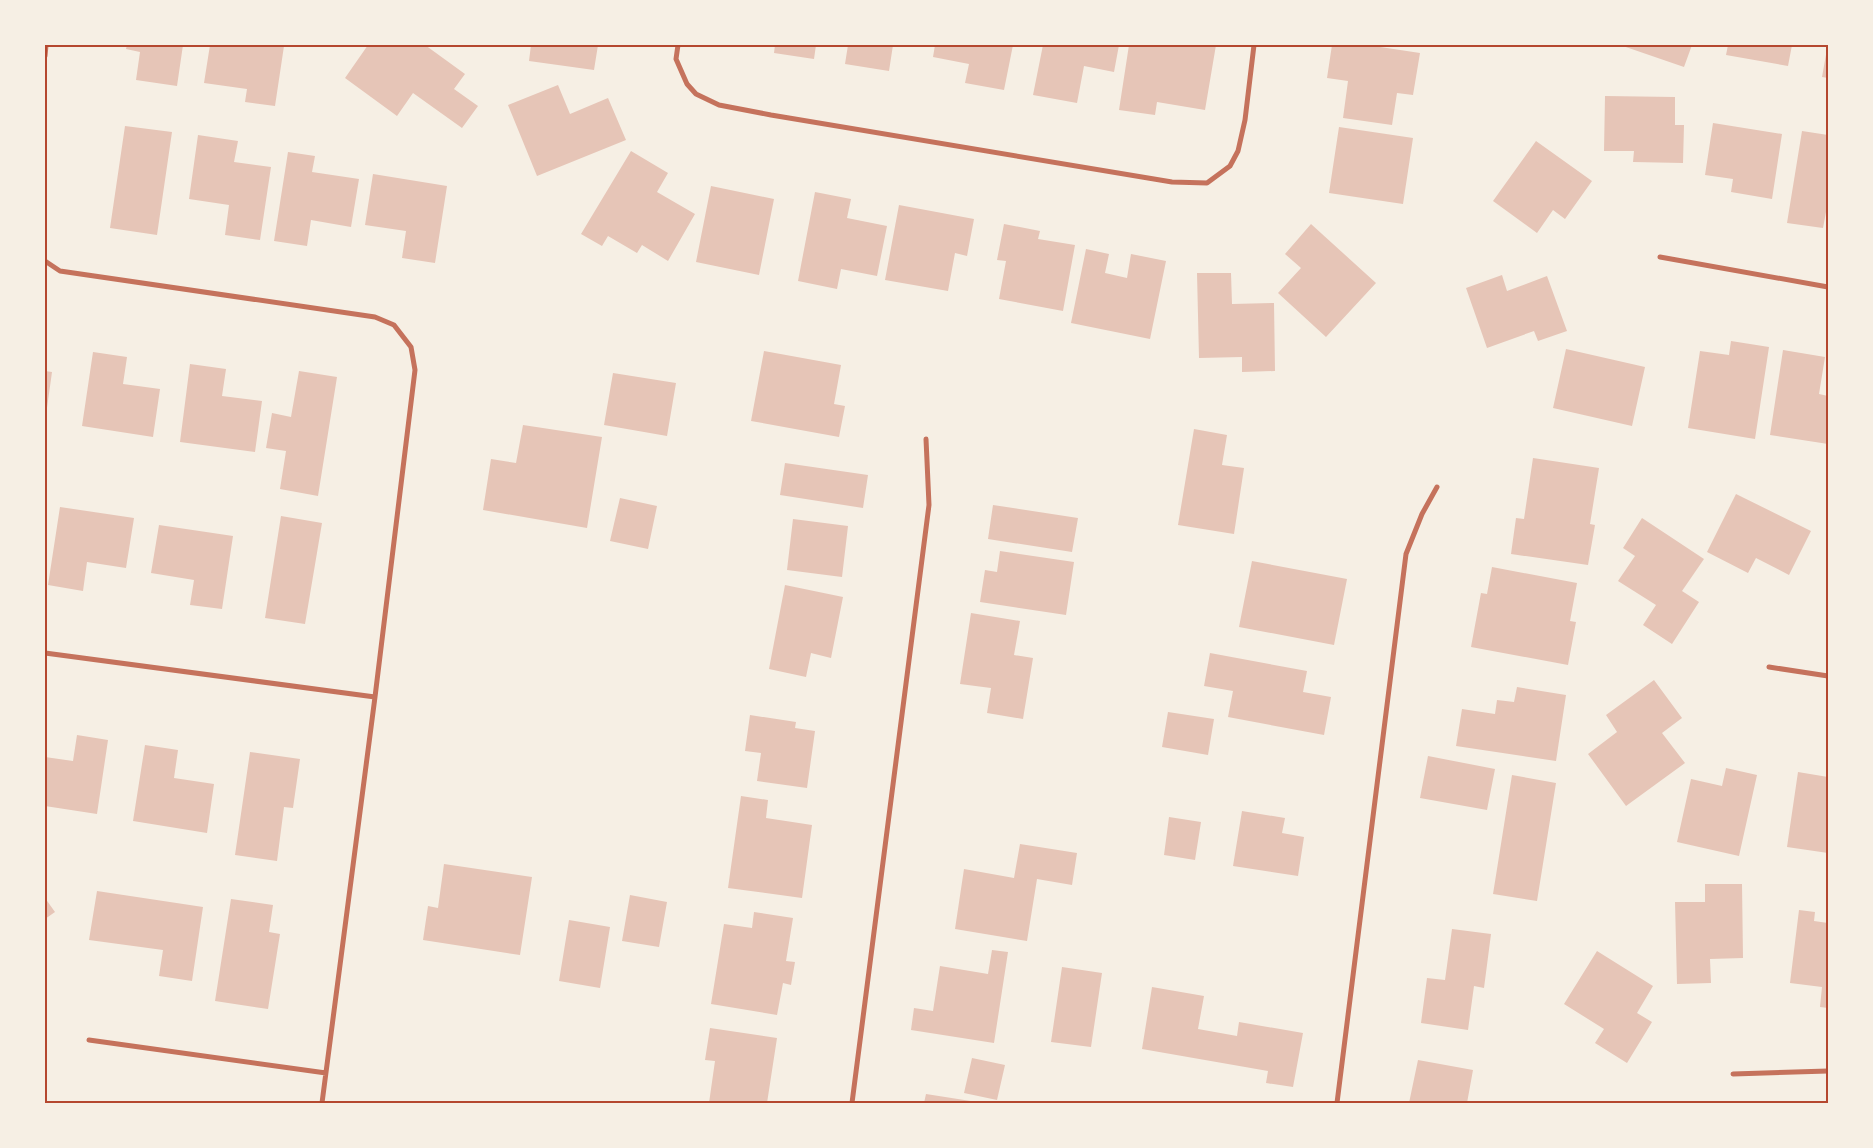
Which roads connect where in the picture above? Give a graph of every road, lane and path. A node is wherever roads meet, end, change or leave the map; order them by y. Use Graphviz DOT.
graph roads {
  1 [pos="46,45"];
  2 [pos="678,45"];
  3 [pos="1254,45"];
  4 [pos="45,56"];
  5 [pos="1660,257"];
  6 [pos="45,261"];
  7 [pos="1828,287"];
  8 [pos="926,439"];
  9 [pos="1437,487"];
  10 [pos="45,653"];
  11 [pos="1769,667"];
  12 [pos="1828,676"];
  13 [pos="375,697"];
  14 [pos="89,1040"];
  15 [pos="1828,1071"];
  16 [pos="326,1073"];
  17 [pos="1733,1074"];
  18 [pos="322,1103"];
  19 [pos="852,1103"];
  20 [pos="1337,1103"];
  1 -- 4 [label="street"];
  2 -- 3 [label="street"];
  5 -- 7 [label="street"];
  6 -- 13 [label="street"];
  8 -- 19 [label="street"];
  9 -- 20 [label="street"];
  10 -- 13 [label="street"];
  11 -- 12 [label="street"];
  13 -- 16 [label="street"];
  14 -- 16 [label="street"];
  15 -- 17 [label="street"];
  16 -- 18 [label="street"];
}
